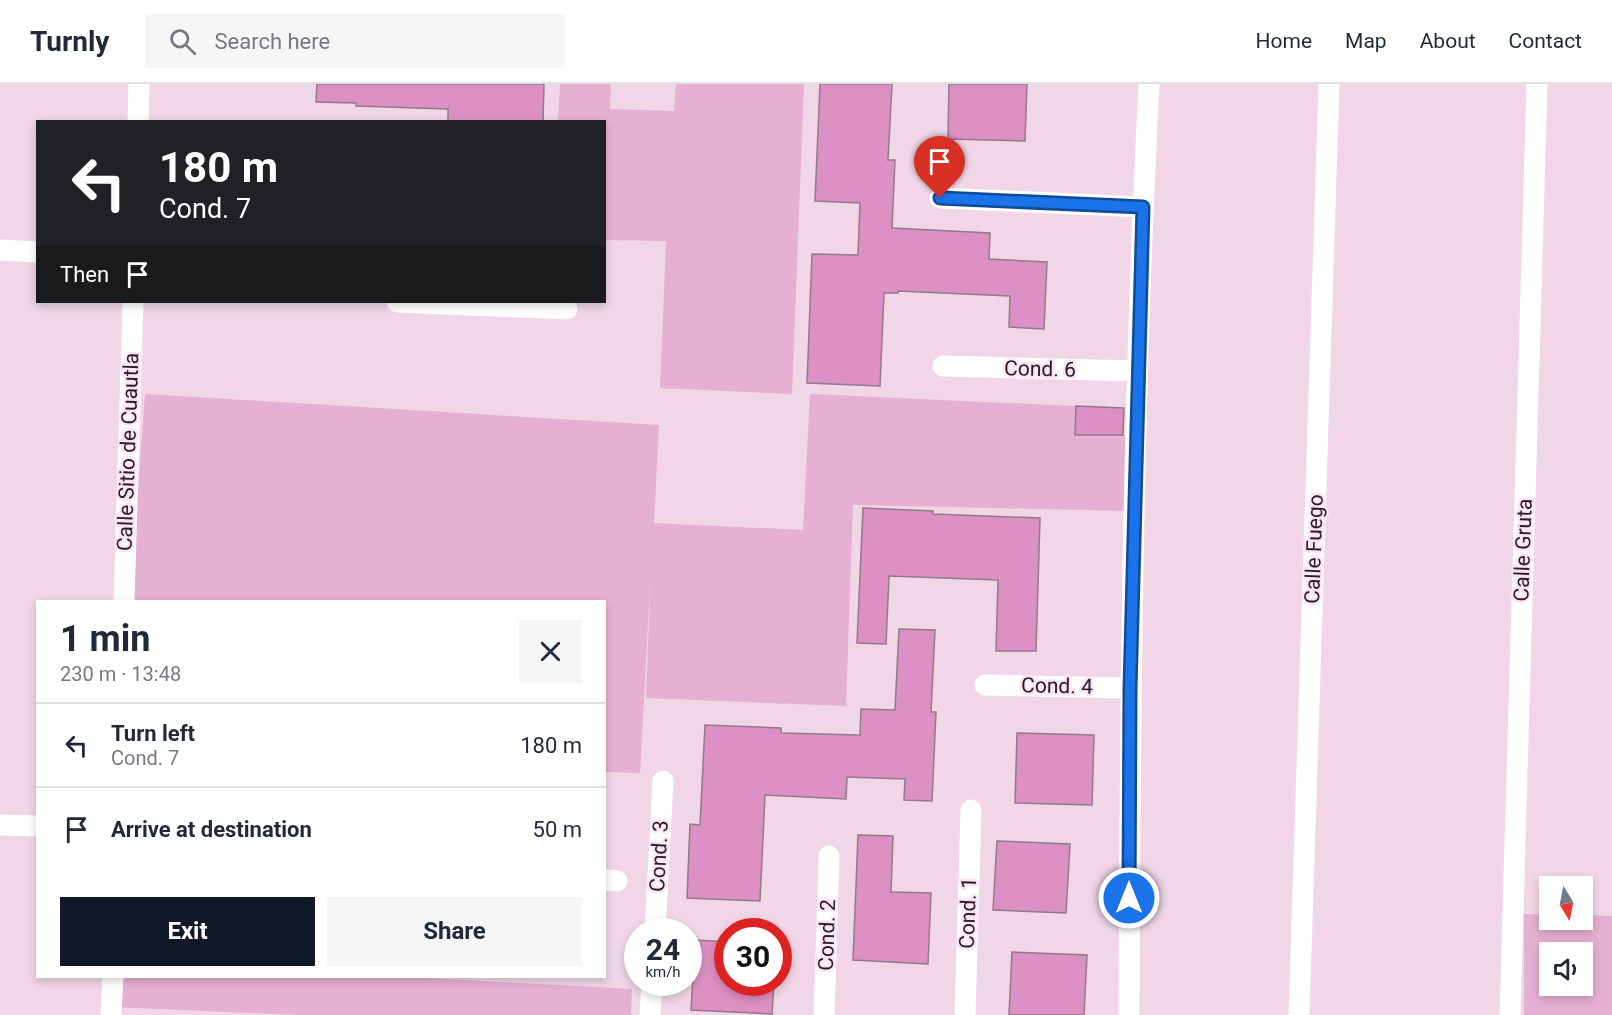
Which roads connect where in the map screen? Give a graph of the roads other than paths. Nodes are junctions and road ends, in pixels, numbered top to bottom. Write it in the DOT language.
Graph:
graph roads {
  1 [pos="139,84"];
  2 [pos="1149,84"];
  3 [pos="1329,84"];
  4 [pos="1537,84"];
  5 [pos="138,120"];
  6 [pos="940,198"];
  7 [pos="1143,207"];
  8 [pos="0,250"];
  9 [pos="36,252"];
  10 [pos="133,303"];
  11 [pos="421,303"];
  12 [pos="567,309"];
  13 [pos="943,366"];
  14 [pos="1137,371"];
  15 [pos="124,600"];
  16 [pos="985,685"];
  17 [pos="1130,688"];
  18 [pos="663,781"];
  19 [pos="971,810"];
  20 [pos="0,825"];
  21 [pos="36,826"];
  22 [pos="829,856"];
  23 [pos="656,918"];
  24 [pos="113,978"];
  25 [pos="651,996"];
  26 [pos="111,1015"];
  27 [pos="650,1015"];
  28 [pos="824,1015"];
  29 [pos="965,1015"];
  30 [pos="1129,1015"];
  31 [pos="1299,1015"];
  32 [pos="1510,1015"];
  1 -- 5 [label="street"];
  2 -- 7 [label="street"];
  3 -- 31 [label="street, Calle Fuego"];
  4 -- 32 [label="street, Calle Gruta"];
  6 -- 7 [label="street"];
  7 -- 14 [label="street"];
  8 -- 9 [label="street"];
  10 -- 15 [label="street, Calle Sitio de Cuautla"];
  11 -- 12 [label="street"];
  13 -- 14 [label="street, Cond. 6"];
  14 -- 17 [label="street"];
  16 -- 17 [label="street, Cond. 4"];
  17 -- 30 [label="street"];
  18 -- 23 [label="street, Cond. 3"];
  19 -- 29 [label="street, Cond. 1"];
  20 -- 21 [label="street"];
  22 -- 28 [label="street, Cond. 2"];
  24 -- 26 [label="street"];
  25 -- 27 [label="street"];
}
